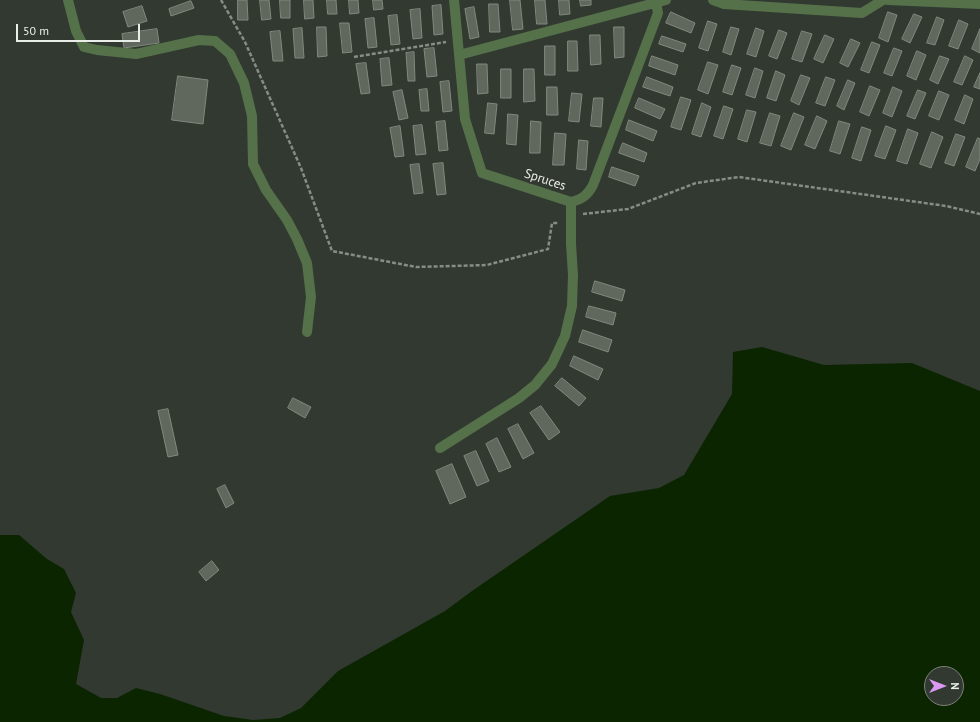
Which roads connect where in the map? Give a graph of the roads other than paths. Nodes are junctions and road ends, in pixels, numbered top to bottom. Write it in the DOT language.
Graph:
graph roads {
  1 [pos="68,0"];
  2 [pos="454,0"];
  3 [pos="713,0"];
  4 [pos="884,0"];
  5 [pos="888,0"];
  6 [pos="661,1"];
  7 [pos="980,4"];
  8 [pos="459,55"];
  9 [pos="571,202"];
  10 [pos="307,332"];
  11 [pos="440,448"];
  1 -- 10 [label="lane"];
  2 -- 8 [label="lane, Spruces"];
  3 -- 4 [label="lane"];
  5 -- 7 [label="lane"];
  6 -- 8 [label="lane, Spruces"];
  6 -- 9 [label="lane, Spruces"];
  8 -- 9 [label="lane, Spruces"];
  9 -- 11 [label="lane"];
}
